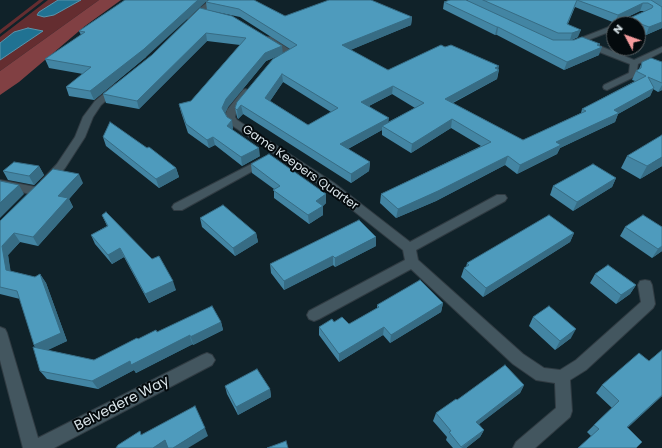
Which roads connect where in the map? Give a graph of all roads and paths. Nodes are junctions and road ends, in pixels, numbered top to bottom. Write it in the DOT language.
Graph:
graph roads {
  1 [pos="214,0"];
  2 [pos="199,12"];
  3 [pos="212,14"];
  4 [pos="185,26"];
  5 [pos="606,30"];
  6 [pos="262,35"];
  7 [pos="580,41"];
  8 [pos="562,45"];
  9 [pos="662,50"];
  10 [pos="281,59"];
  11 [pos="634,63"];
  12 [pos="256,82"];
  13 [pos="121,84"];
  14 [pos="607,87"];
  15 [pos="278,153"];
  16 [pos="0,184"];
  17 [pos="36,191"];
  18 [pos="501,198"];
  19 [pos="26,201"];
  20 [pos="178,207"];
  21 [pos="409,248"];
  22 [pos="412,262"];
  23 [pos="645,286"];
  24 [pos="314,315"];
  25 [pos="0,333"];
  26 [pos="207,360"];
  27 [pos="562,377"];
  28 [pos="32,448"];
  29 [pos="36,448"];
  30 [pos="522,448"];
  1 -- 2 [label="street"];
  2 -- 3 [label="street"];
  2 -- 4 [label="street"];
  5 -- 7 [label="street"];
  6 -- 10 [label="street"];
  7 -- 8 [label="street"];
  7 -- 11 [label="street"];
  9 -- 11 [label="street"];
  11 -- 14 [label="street"];
  12 -- 15 [label="street, Game Keepers Quarter"];
  13 -- 17 [label="street"];
  15 -- 20 [label="street"];
  15 -- 21 [label="street, Game Keepers Quarter"];
  16 -- 17 [label="street"];
  17 -- 19 [label="street"];
  18 -- 21 [label="street"];
  21 -- 22 [label="street"];
  22 -- 24 [label="street"];
  22 -- 27 [label="street"];
  23 -- 27 [label="street"];
  25 -- 28 [label="street"];
  26 -- 29 [label="street, Belvedere Way"];
  27 -- 30 [label="street"];
}
